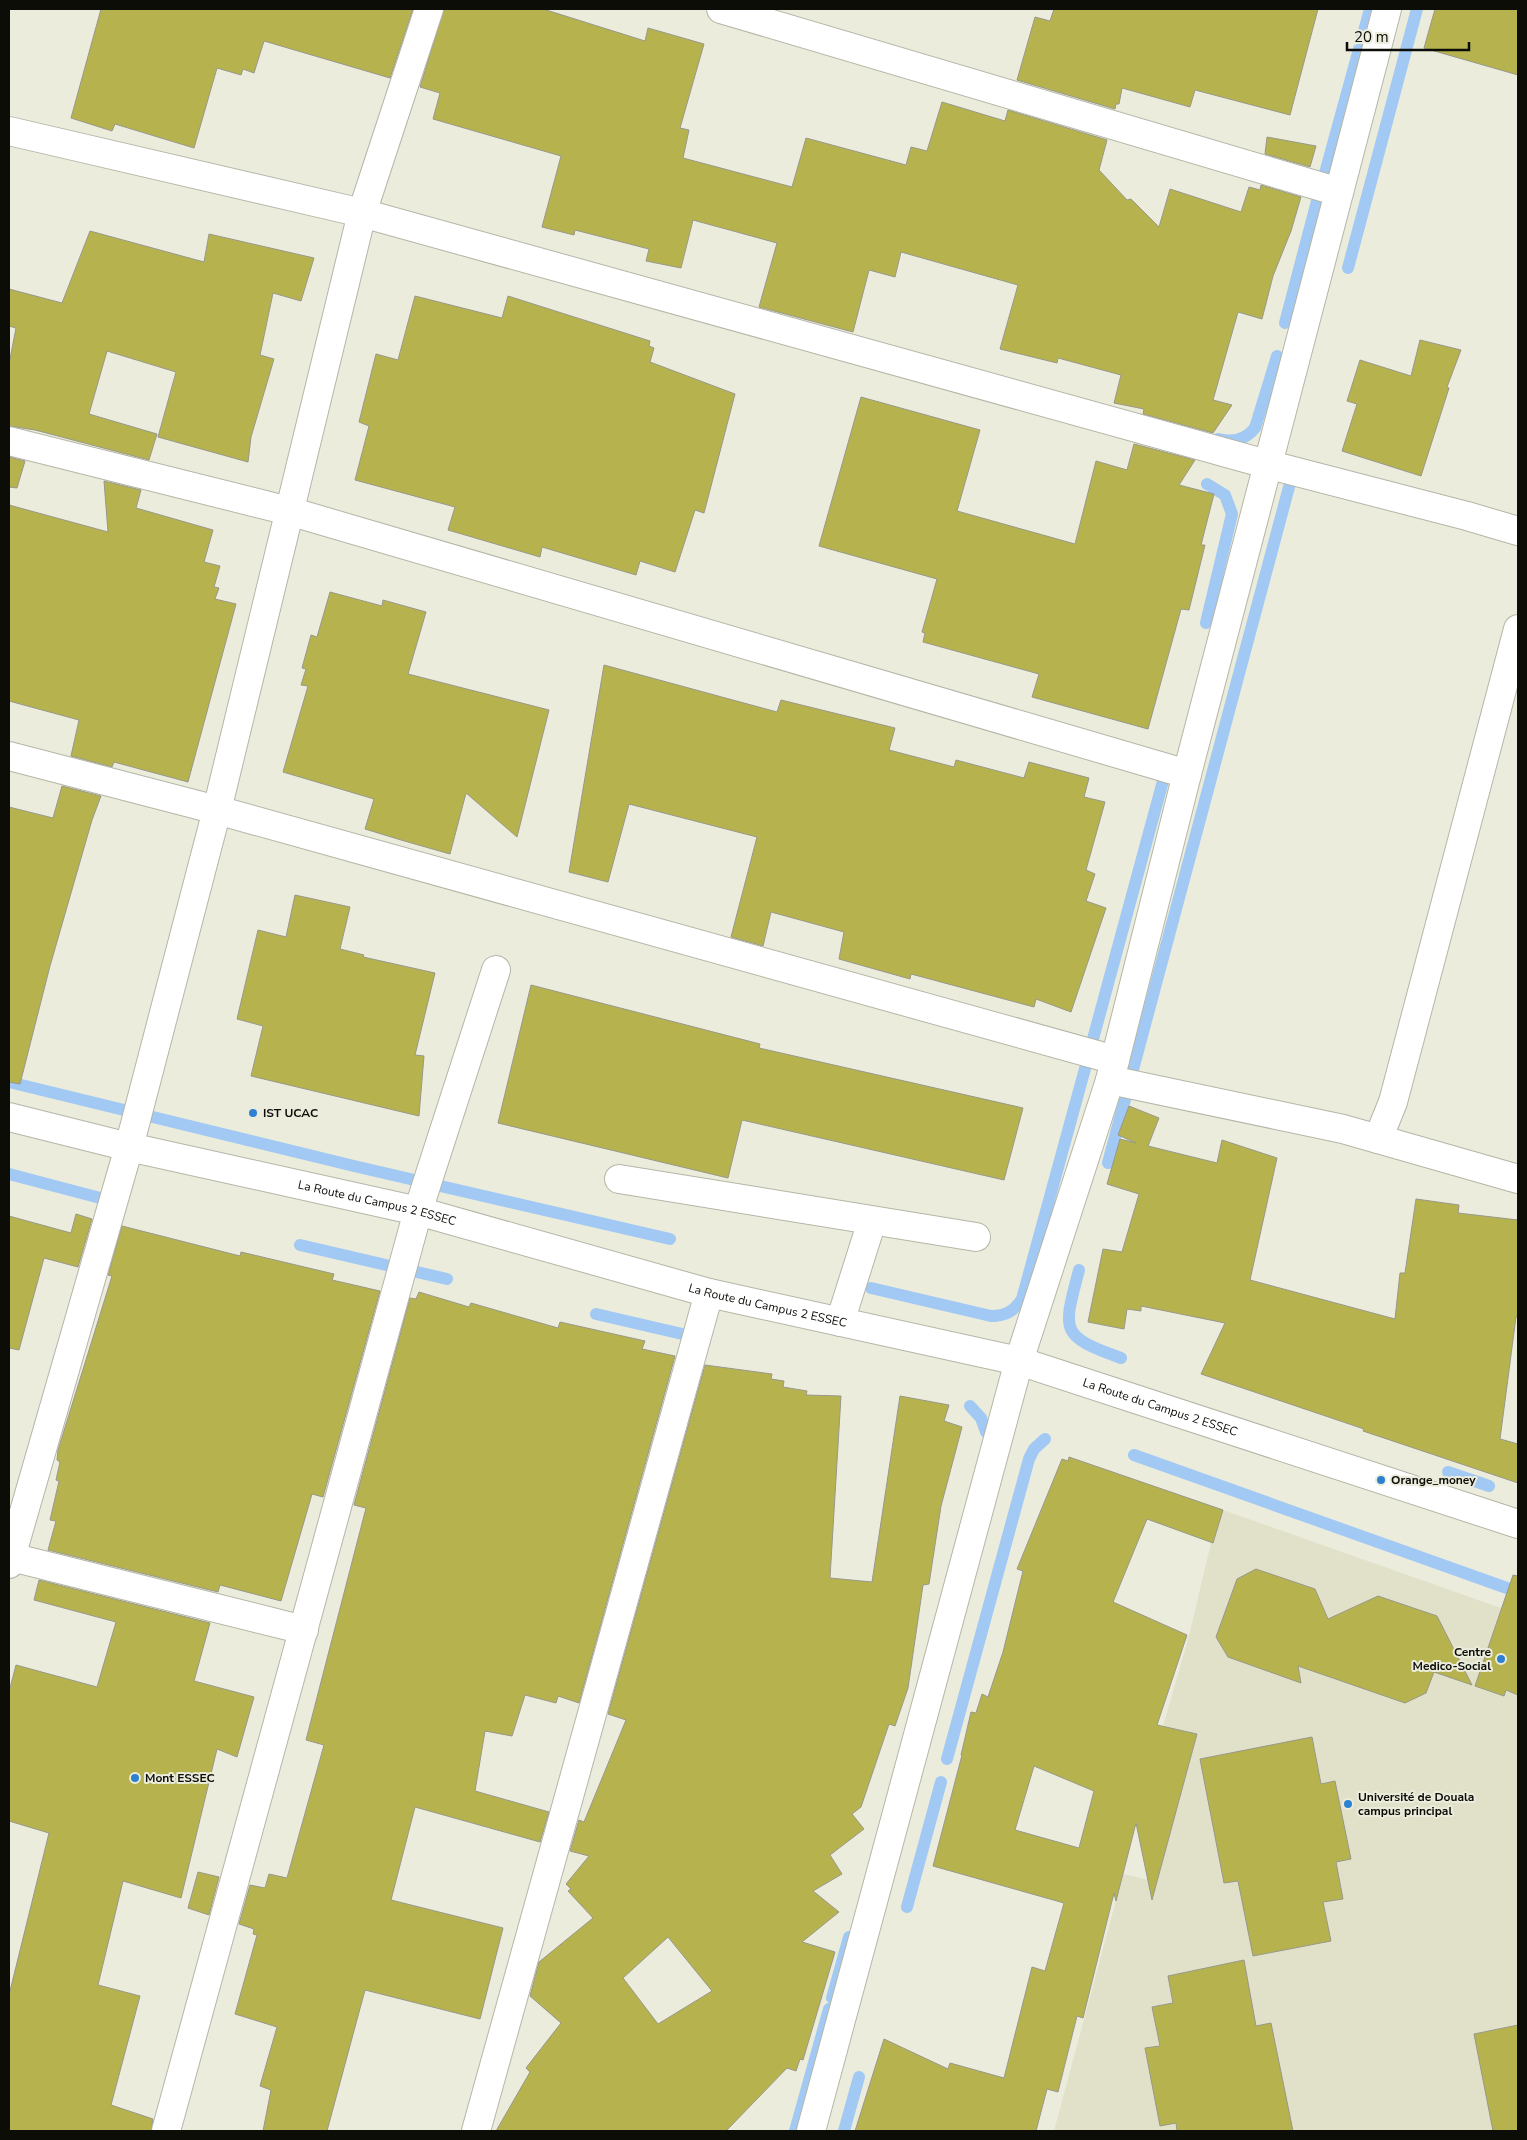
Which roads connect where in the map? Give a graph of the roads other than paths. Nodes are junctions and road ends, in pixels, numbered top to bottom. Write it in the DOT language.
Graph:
graph roads {
  1 [pos="429,9"];
  2 [pos="721,9"];
  3 [pos="1387,9"];
  4 [pos="9,131"];
  5 [pos="1339,192"];
  6 [pos="362,213"];
  7 [pos="9,441"];
  8 [pos="1270,465"];
  9 [pos="289,511"];
  10 [pos="1518,531"];
  11 [pos="1518,629"];
  12 [pos="9,756"];
  13 [pos="1187,774"];
  14 [pos="217,810"];
  15 [pos="496,970"];
  16 [pos="1112,1070"];
  17 [pos="9,1118"];
  18 [pos="1378,1140"];
  19 [pos="128,1147"];
  20 [pos="619,1179"];
  21 [pos="1518,1179"];
  22 [pos="418,1211"];
  23 [pos="872,1221"];
  24 [pos="976,1237"];
  25 [pos="709,1293"];
  26 [pos="840,1322"];
  27 [pos="1019,1361"];
  28 [pos="1518,1524"];
  29 [pos="10,1561"];
  30 [pos="304,1630"];
  31 [pos="166,2131"];
  32 [pos="476,2131"];
  33 [pos="811,2131"];
  1 -- 6 [label="street"];
  2 -- 5 [label="street"];
  3 -- 5 [label="street"];
  4 -- 6 [label="street"];
  5 -- 8 [label="street"];
  6 -- 8 [label="street"];
  6 -- 9 [label="street"];
  7 -- 9 [label="street"];
  8 -- 10 [label="street"];
  8 -- 13 [label="street"];
  9 -- 13 [label="street"];
  9 -- 14 [label="street"];
  11 -- 18 [label="street"];
  12 -- 14 [label="street"];
  13 -- 16 [label="street"];
  14 -- 16 [label="street"];
  14 -- 19 [label="street"];
  15 -- 22 [label="street"];
  16 -- 18 [label="street"];
  16 -- 27 [label="street"];
  17 -- 19 [label="street, La Route du Campus 2 ESSEC"];
  18 -- 21 [label="street"];
  19 -- 22 [label="street, La Route du Campus 2 ESSEC"];
  19 -- 29 [label="street"];
  20 -- 23 [label="street"];
  22 -- 25 [label="street, La Route du Campus 2 ESSEC"];
  22 -- 30 [label="street"];
  23 -- 24 [label="street"];
  23 -- 26 [label="street"];
  25 -- 26 [label="street, La Route du Campus 2 ESSEC"];
  25 -- 32 [label="street"];
  26 -- 27 [label="street, La Route du Campus 2 ESSEC"];
  27 -- 28 [label="street, La Route du Campus 2 ESSEC"];
  27 -- 33 [label="street"];
  29 -- 30 [label="street"];
  30 -- 31 [label="street"];
}
